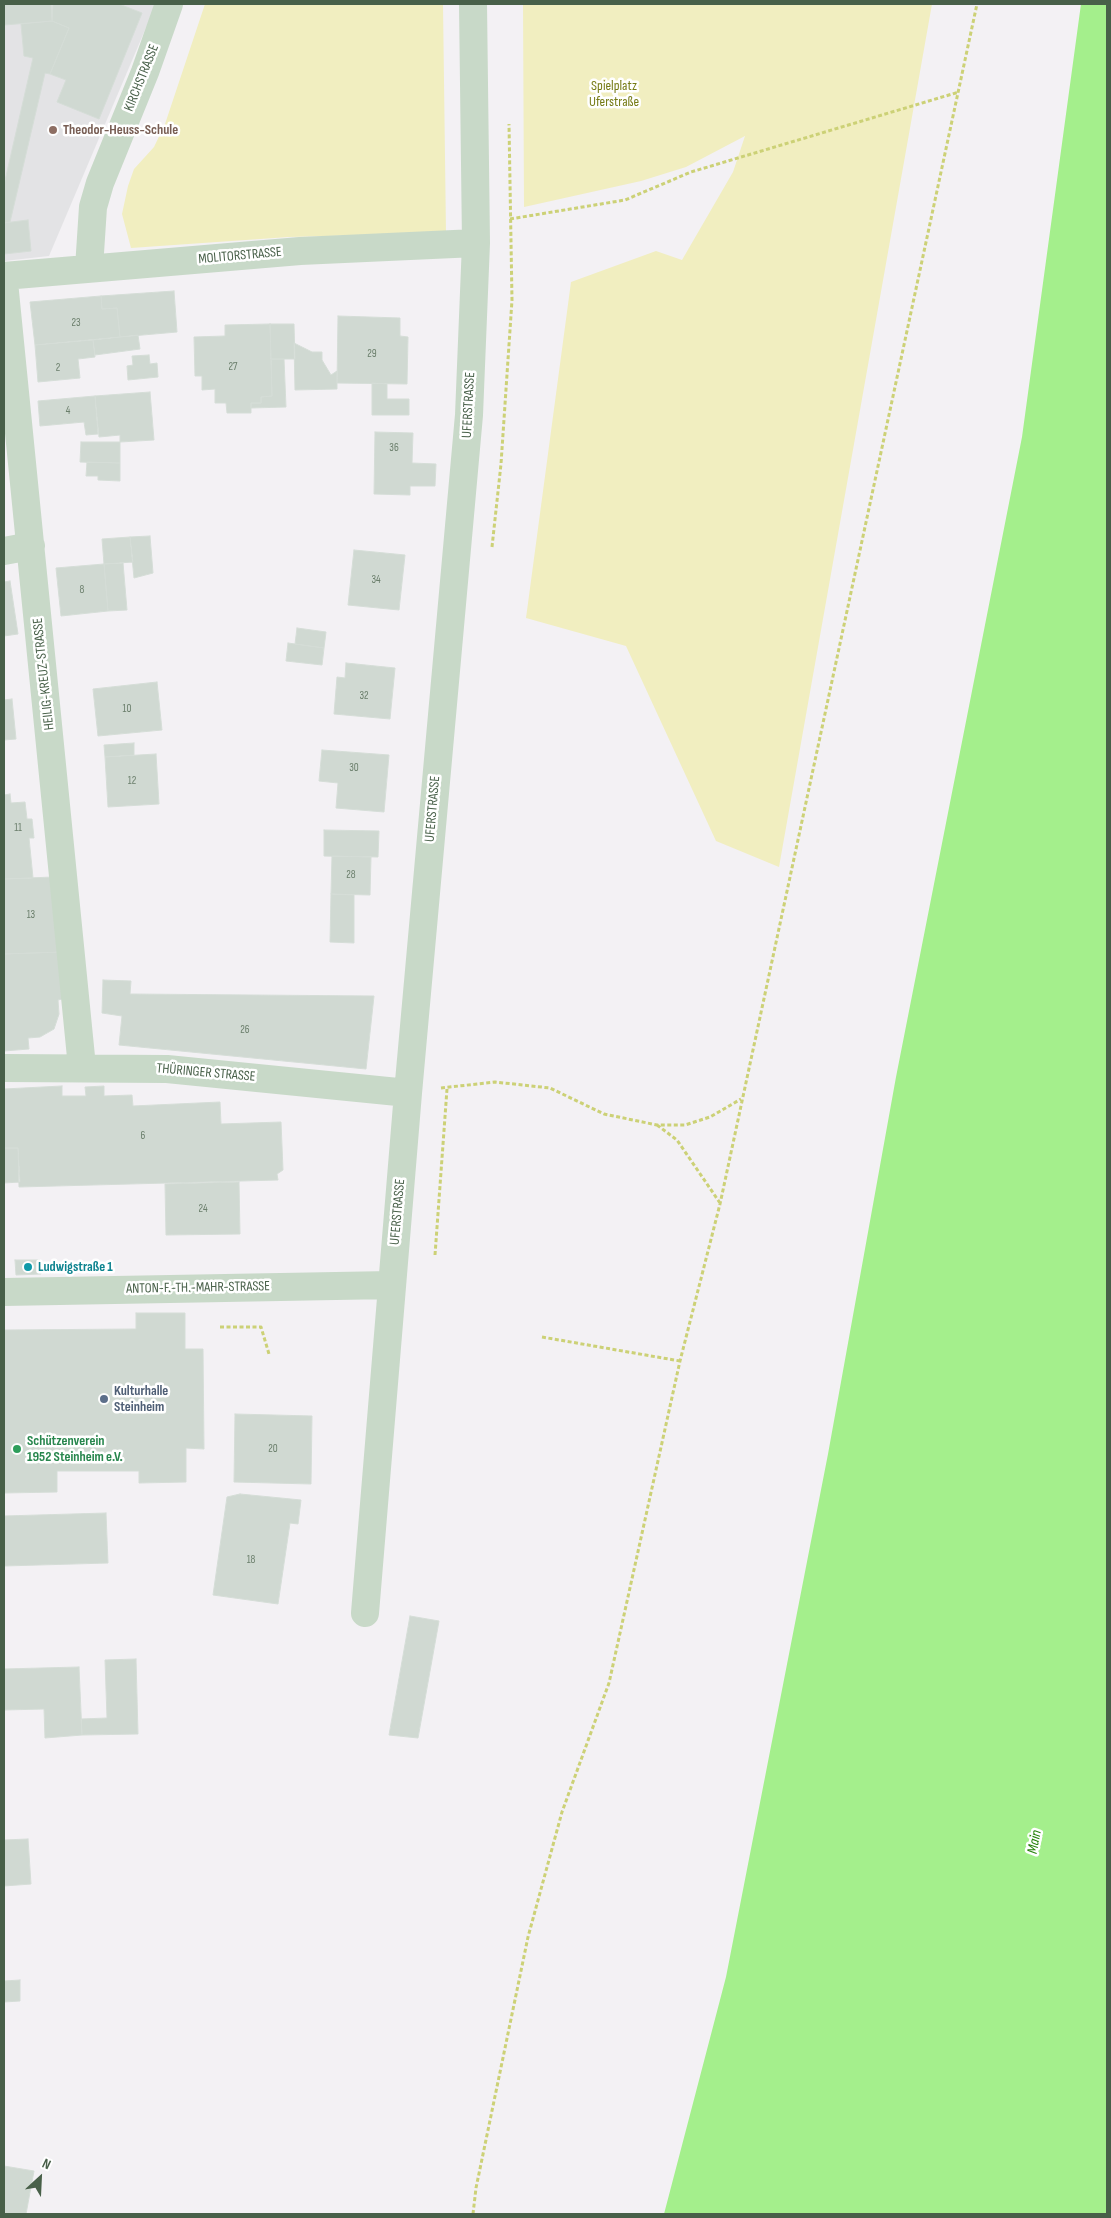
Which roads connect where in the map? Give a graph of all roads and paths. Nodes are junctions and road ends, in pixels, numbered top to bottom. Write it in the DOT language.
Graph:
graph roads {
  1 [pos="169,4"];
  2 [pos="473,4"];
  3 [pos="977,4"];
  4 [pos="960,92"];
  5 [pos="512,220"];
  6 [pos="476,243"];
  7 [pos="89,268"];
  8 [pos="4,276"];
  9 [pos="4,282"];
  10 [pos="31,546"];
  11 [pos="4,551"];
  12 [pos="82,1067"];
  13 [pos="4,1068"];
  14 [pos="438,1088"];
  15 [pos="447,1089"];
  16 [pos="408,1093"];
  17 [pos="742,1099"];
  18 [pos="657,1125"];
  19 [pos="720,1204"];
  20 [pos="435,1255"];
  21 [pos="392,1285"];
  22 [pos="4,1292"];
  23 [pos="220,1327"];
  24 [pos="542,1337"];
  25 [pos="269,1354"];
  26 [pos="680,1361"];
  27 [pos="365,1613"];
  28 [pos="473,2214"];
  1 -- 7 [label="street, KIRCHSTRASSE"];
  2 -- 6 [label="street, UFERSTRASSE"];
  3 -- 4 [label="path"];
  4 -- 5 [label="path"];
  4 -- 17 [label="path"];
  6 -- 7 [label="street, MOLITORSTRASSE"];
  6 -- 16 [label="street, UFERSTRASSE"];
  7 -- 8 [label="street, MOLITORSTRASSE"];
  9 -- 10 [label="street, HEILIG-KREUZ-STRASSE"];
  10 -- 11 [label="street"];
  10 -- 12 [label="street, HEILIG-KREUZ-STRASSE"];
  12 -- 13 [label="street, THÜRINGER STRASSE"];
  12 -- 16 [label="street, THÜRINGER STRASSE"];
  14 -- 15 [label="path"];
  15 -- 18 [label="path"];
  15 -- 20 [label="path"];
  16 -- 21 [label="street, UFERSTRASSE"];
  17 -- 18 [label="path"];
  17 -- 19 [label="path"];
  18 -- 19 [label="path"];
  19 -- 26 [label="path"];
  21 -- 22 [label="street, ANTON-F.-TH.-MAHR-STRASSE"];
  21 -- 27 [label="street, UFERSTRASSE"];
  23 -- 25 [label="path"];
  24 -- 26 [label="path"];
  26 -- 28 [label="path"];
}
